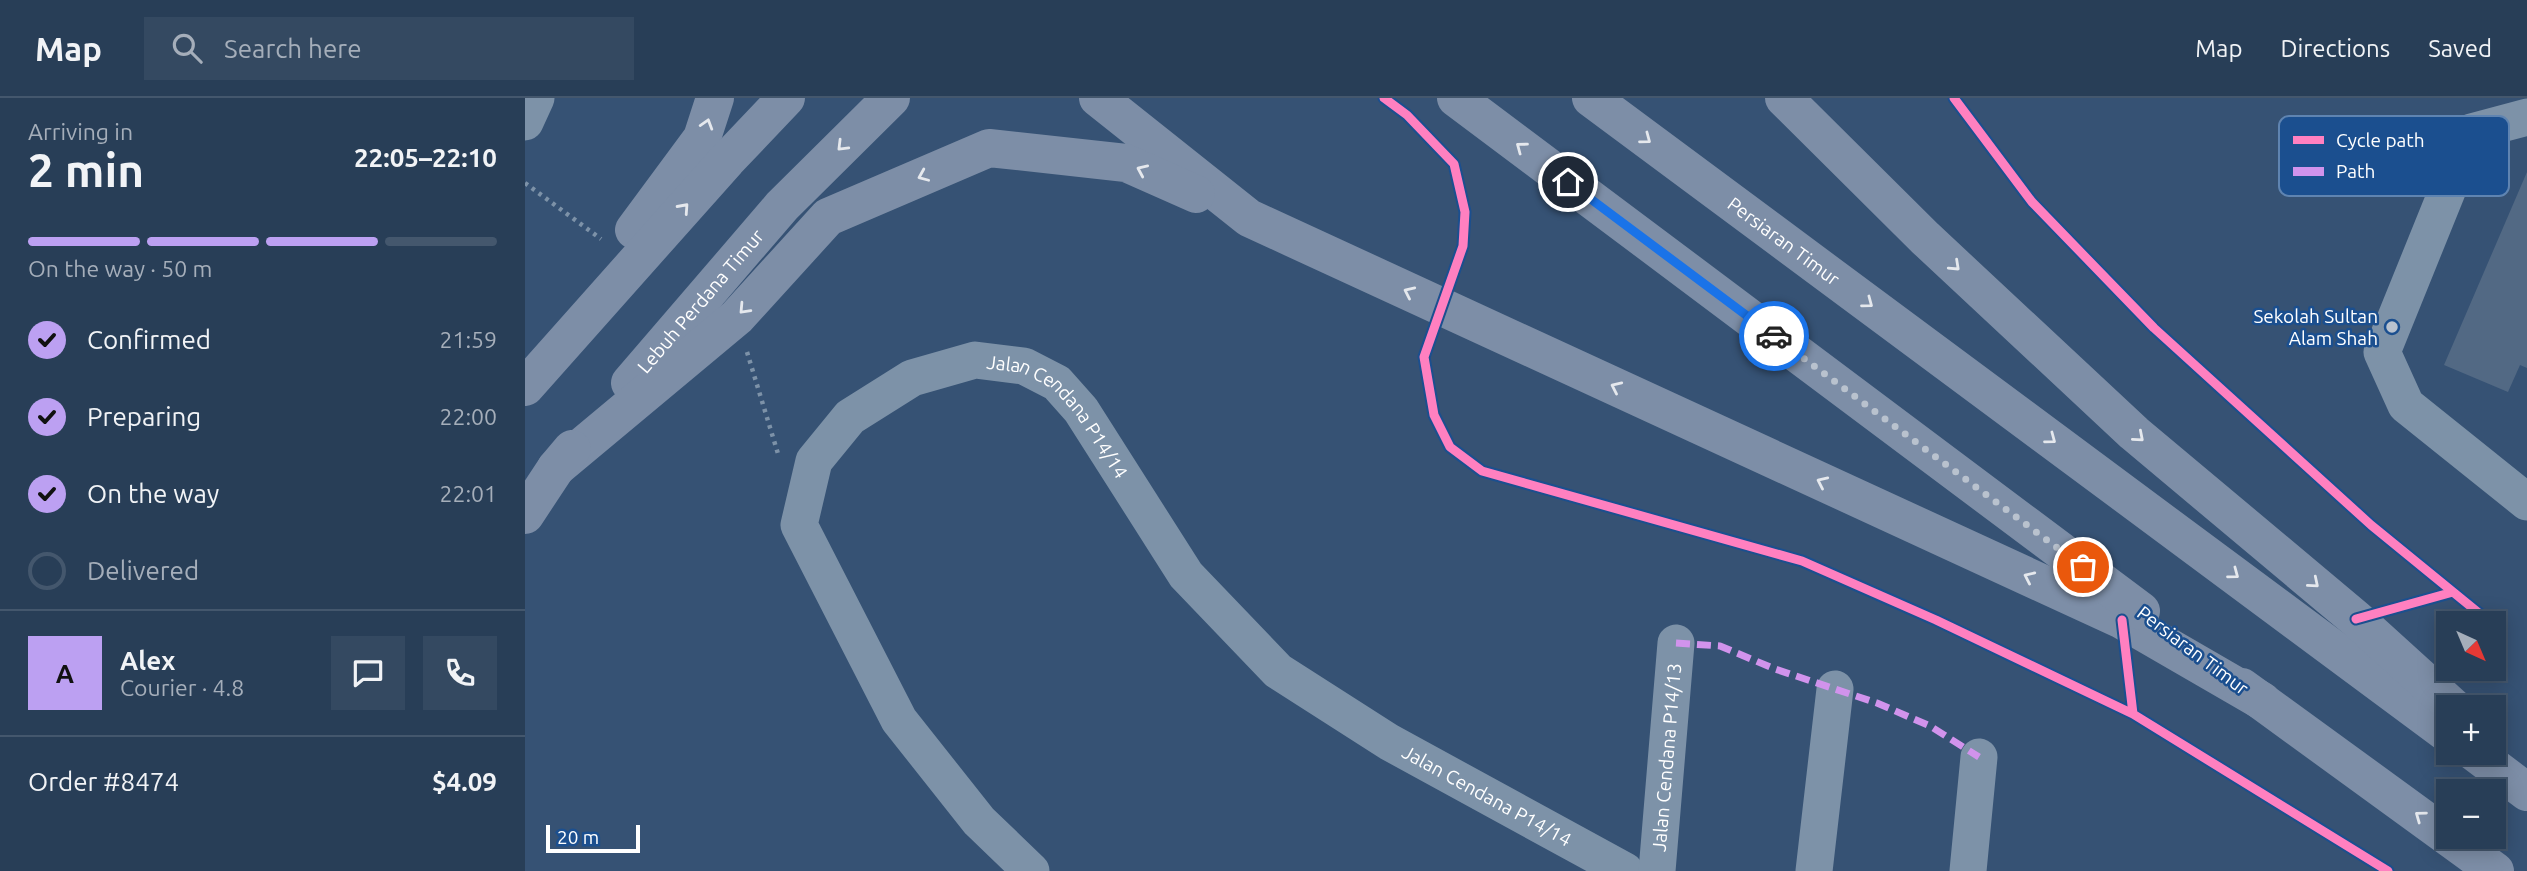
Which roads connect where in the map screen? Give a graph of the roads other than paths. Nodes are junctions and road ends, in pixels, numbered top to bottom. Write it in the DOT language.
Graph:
graph roads {
  1 [pos="536,98"];
  2 [pos="715,98"];
  3 [pos="786,98"];
  4 [pos="891,98"];
  5 [pos="1098,98"];
  6 [pos="1456,98"];
  7 [pos="1591,98"];
  8 [pos="1783,98"];
  9 [pos="1808,98"];
  10 [pos="2527,117"];
  11 [pos="525,122"];
  12 [pos="2509,122"];
  13 [pos="2445,196"];
  14 [pos="1249,218"];
  15 [pos="1925,238"];
  16 [pos="525,378"];
  17 [pos="525,387"];
  18 [pos="556,468"];
  19 [pos="2527,502"];
  20 [pos="525,515"];
  21 [pos="1676,643"];
  22 [pos="1835,689"];
  23 [pos="2440,695"];
  24 [pos="2262,701"];
  25 [pos="2436,725"];
  26 [pos="2506,754"];
  27 [pos="1979,757"];
  28 [pos="2491,765"];
  29 [pos="2527,774"];
  30 [pos="2527,792"];
  31 [pos="1031,871"];
  32 [pos="1625,871"];
  33 [pos="1657,871"];
  34 [pos="1814,871"];
  35 [pos="1968,871"];
  36 [pos="2495,871"];
  1 -- 11 [label="street"];
  16 -- 2 [label="main road, one-way"];
  17 -- 3 [label="main road, one-way"];
  4 -- 18 [label="main road, Lebuh Perdana Timur, one-way"];
  5 -- 14 [label="main road"];
  24 -- 6 [label="main road, Persiaran Timur, one-way"];
  7 -- 25 [label="main road, Persiaran Timur, one-way"];
  8 -- 15 [label="main road"];
  9 -- 15 [label="main road"];
  10 -- 12 [label="street"];
  13 -- 19 [label="street"];
  14 -- 18 [label="main road, one-way"];
  24 -- 14 [label="main road, one-way"];
  15 -- 23 [label="main road, one-way"];
  18 -- 20 [label="main road, Lebuh Perdana Timur"];
  21 -- 33 [label="street, Jalan Cendana P14/13"];
  22 -- 34 [label="street"];
  36 -- 24 [label="main road, Persiaran Timur, one-way"];
  26 -- 29 [label="main road"];
  27 -- 35 [label="street"];
  28 -- 30 [label="main road"];
  31 -- 32 [label="street, Jalan Cendana P14/14"];
}
